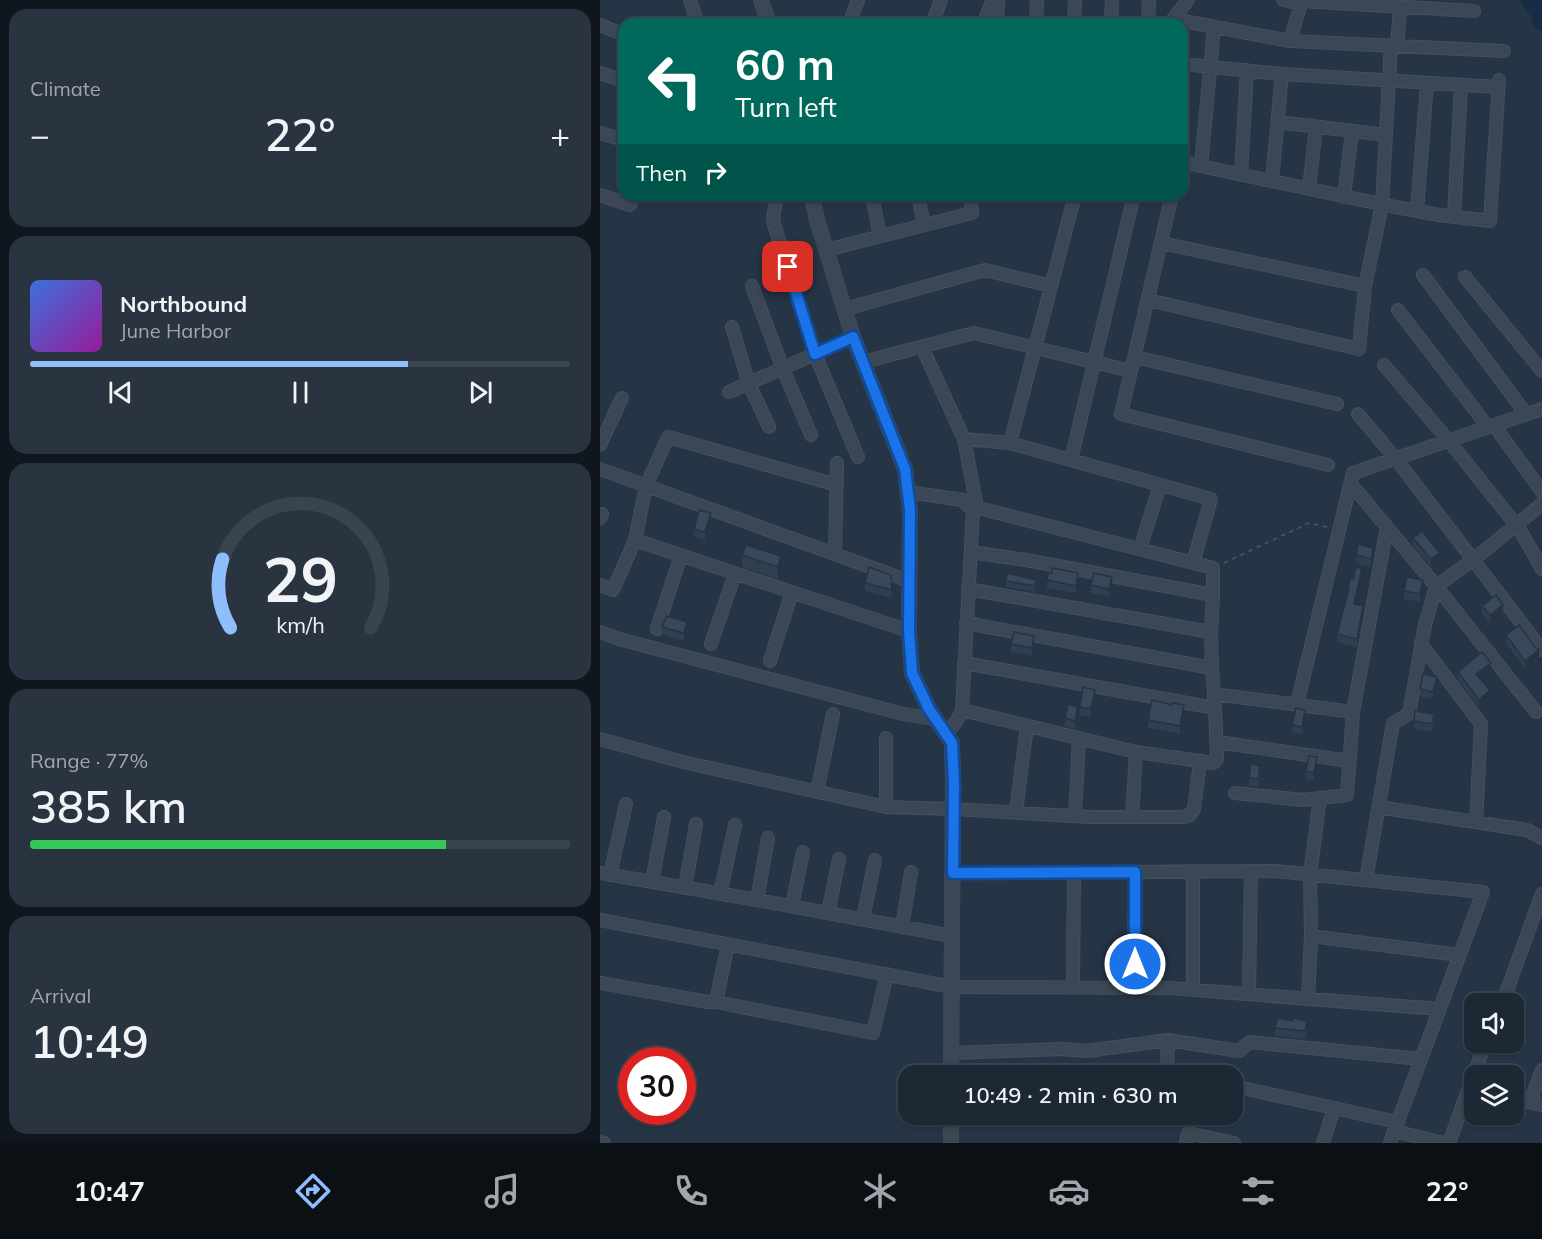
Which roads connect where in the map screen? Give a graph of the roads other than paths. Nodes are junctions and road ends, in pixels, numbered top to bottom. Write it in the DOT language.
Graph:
graph roads {
  1 [pos="690,0"];
  2 [pos="761,0"];
  3 [pos="858,0"];
  4 [pos="941,0"];
  5 [pos="993,0"];
  6 [pos="998,0"];
  7 [pos="1036,0"];
  8 [pos="1075,0"];
  9 [pos="1112,0"];
  10 [pos="1149,0"];
  11 [pos="1188,0"];
  12 [pos="1283,0"];
  13 [pos="1301,2"];
  14 [pos="1387,3"];
  15 [pos="1400,7"];
  16 [pos="1474,11"];
  17 [pos="696,18"];
  18 [pos="767,18"];
  19 [pos="851,18"];
  20 [pos="934,18"];
  21 [pos="986,18"];
  22 [pos="998,18"];
  23 [pos="1036,18"];
  24 [pos="1074,18"];
  25 [pos="1112,18"];
  26 [pos="1148,18"];
  27 [pos="1175,18"];
  28 [pos="1188,23"];
  29 [pos="600,25"];
  30 [pos="1214,27"];
  31 [pos="618,32"];
  32 [pos="1290,40"];
  33 [pos="1394,46"];
  34 [pos="1504,51"];
  35 [pos="1188,64"];
  36 [pos="1210,66"];
  37 [pos="1247,70"];
  38 [pos="600,73"];
  39 [pos="1282,74"];
  40 [pos="618,79"];
  41 [pos="1389,81"];
  42 [pos="1427,83"];
  43 [pos="1461,85"];
  44 [pos="1278,122"];
  45 [pos="1316,128"];
  46 [pos="1352,131"];
  47 [pos="600,133"];
  48 [pos="1386,135"];
  49 [pos="618,138"];
  50 [pos="1188,163"];
  51 [pos="1201,166"];
  52 [pos="1241,175"];
  53 [pos="1272,181"];
  54 [pos="1309,189"];
  55 [pos="600,195"];
  56 [pos="1344,197"];
  57 [pos="618,201"];
  58 [pos="618,201"];
  59 [pos="631,201"];
  60 [pos="776,201"];
  61 [pos="813,201"];
  62 [pos="873,201"];
  63 [pos="919,201"];
  64 [pos="971,201"];
  65 [pos="1073,201"];
  66 [pos="1133,201"];
  67 [pos="1171,201"];
  68 [pos="1382,205"];
  69 [pos="1418,211"];
  70 [pos="1454,217"];
  71 [pos="924,225"];
  72 [pos="880,236"];
  73 [pos="1161,243"];
  74 [pos="826,250"];
  75 [pos="1423,275"];
  76 [pos="1465,277"];
  77 [pos="752,286"];
  78 [pos="1051,286"];
  79 [pos="1365,286"];
  80 [pos="1148,300"];
  81 [pos="845,309"];
  82 [pos="1398,310"];
  83 [pos="732,327"];
  84 [pos="853,337"];
  85 [pos="922,347"];
  86 [pos="1035,348"];
  87 [pos="815,354"];
  88 [pos="1135,357"];
  89 [pos="863,362"];
  90 [pos="1093,363"];
  91 [pos="1384,365"];
  92 [pos="783,369"];
  93 [pos="1131,371"];
  94 [pos="1542,371"];
  95 [pos="749,384"];
  96 [pos="729,392"];
  97 [pos="622,398"];
  98 [pos="1337,404"];
  99 [pos="1542,409"];
  100 [pos="1358,414"];
  101 [pos="1526,414"];
  102 [pos="1491,426"];
  103 [pos="769,427"];
  104 [pos="811,435"];
  105 [pos="964,439"];
  106 [pos="1449,441"];
  107 [pos="1010,443"];
  108 [pos="600,445"];
  109 [pos="858,457"];
  110 [pos="1396,459"];
  111 [pos="1071,460"];
  112 [pos="837,463"];
  113 [pos="1328,465"];
  114 [pos="600,469"];
  115 [pos="1351,484"];
  116 [pos="1160,485"];
  117 [pos="646,486"];
  118 [pos="837,486"];
  119 [pos="908,492"];
  120 [pos="1542,492"];
  121 [pos="1542,504"];
  122 [pos="972,506"];
  123 [pos="1516,525"];
  124 [pos="1387,527"];
  125 [pos="635,540"];
  126 [pos="1140,549"];
  127 [pos="970,552"];
  128 [pos="835,554"];
  129 [pos="681,555"];
  130 [pos="1473,560"];
  131 [pos="1193,563"];
  132 [pos="1542,569"];
  133 [pos="735,574"];
  134 [pos="909,581"];
  135 [pos="600,585"];
  136 [pos="1436,586"];
  137 [pos="968,589"];
  138 [pos="792,592"];
  139 [pos="1213,595"];
  140 [pos="966,624"];
  141 [pos="657,629"];
  142 [pos="909,631"];
  143 [pos="600,632"];
  144 [pos="1211,632"];
  145 [pos="711,644"];
  146 [pos="1421,644"];
  147 [pos="1542,650"];
  148 [pos="770,661"];
  149 [pos="964,663"];
  150 [pos="1212,668"];
  151 [pos="1214,694"];
  152 [pos="1297,705"];
  153 [pos="1215,708"];
  154 [pos="962,710"];
  155 [pos="1353,712"];
  156 [pos="1536,712"];
  157 [pos="833,714"];
  158 [pos="936,719"];
  159 [pos="1027,726"];
  160 [pos="946,734"];
  161 [pos="886,738"];
  162 [pos="1080,738"];
  163 [pos="600,739"];
  164 [pos="1217,742"];
  165 [pos="1136,752"];
  166 [pos="1200,761"];
  167 [pos="1349,761"];
  168 [pos="816,792"];
  169 [pos="1235,793"];
  170 [pos="1320,798"];
  171 [pos="626,804"];
  172 [pos="886,807"];
  173 [pos="1378,807"];
  174 [pos="953,809"];
  175 [pos="1016,813"];
  176 [pos="1075,816"];
  177 [pos="664,817"];
  178 [pos="1132,817"];
  179 [pos="1476,822"];
  180 [pos="696,824"];
  181 [pos="735,825"];
  182 [pos="768,838"];
  183 [pos="1542,838"];
  184 [pos="803,852"];
  185 [pos="839,859"];
  186 [pos="875,860"];
  187 [pos="1251,871"];
  188 [pos="910,872"];
  189 [pos="1074,872"];
  190 [pos="1135,872"];
  191 [pos="1193,872"];
  192 [pos="953,873"];
  193 [pos="605,874"];
  194 [pos="1310,875"];
  195 [pos="1366,880"];
  196 [pos="652,882"];
  197 [pos="686,888"];
  198 [pos="720,894"];
  199 [pos="1542,894"];
  200 [pos="756,900"];
  201 [pos="792,906"];
  202 [pos="828,913"];
  203 [pos="600,920"];
  204 [pos="863,920"];
  205 [pos="902,927"];
  206 [pos="952,936"];
  207 [pos="1311,936"];
  208 [pos="728,944"];
  209 [pos="1459,955"];
  210 [pos="887,974"];
  211 [pos="600,983"];
  212 [pos="952,987"];
  213 [pos="1073,987"];
  214 [pos="1134,988"];
  215 [pos="1193,990"];
  216 [pos="1506,993"];
  217 [pos="1249,994"];
  218 [pos="1308,999"];
  219 [pos="716,1002"];
  220 [pos="1439,1009"];
  221 [pos="1168,1040"];
  222 [pos="951,1053"];
  223 [pos="1420,1059"];
  224 [pos="951,1065"];
  225 [pos="1167,1065"];
  226 [pos="1542,1070"];
  227 [pos="1243,1088"];
  228 [pos="1536,1104"];
  229 [pos="1464,1106"];
  230 [pos="1335,1108"];
  231 [pos="951,1125"];
  232 [pos="1394,1132"];
  233 [pos="951,1143"];
  234 [pos="1186,1143"];
  235 [pos="1234,1143"];
  236 [pos="1323,1143"];
  237 [pos="1444,1143"];
  238 [pos="1449,1143"];
  1 -- 17 [label="street"];
  2 -- 18 [label="street"];
  3 -- 19 [label="street"];
  4 -- 20 [label="street"];
  5 -- 21 [label="street"];
  6 -- 22 [label="street"];
  7 -- 23 [label="street"];
  8 -- 24 [label="street"];
  9 -- 25 [label="street"];
  10 -- 26 [label="street"];
  11 -- 27 [label="street"];
  12 -- 13 [label="street"];
  13 -- 14 [label="street"];
  13 -- 32 [label="street"];
  14 -- 15 [label="street"];
  15 -- 16 [label="street"];
  15 -- 33 [label="street"];
  28 -- 30 [label="street"];
  29 -- 31 [label="street"];
  30 -- 32 [label="street"];
  30 -- 36 [label="street"];
  32 -- 33 [label="street"];
  33 -- 34 [label="street"];
  33 -- 41 [label="street"];
  35 -- 36 [label="street"];
  36 -- 37 [label="street"];
  36 -- 51 [label="street"];
  37 -- 39 [label="street"];
  37 -- 52 [label="street"];
  38 -- 40 [label="street"];
  39 -- 41 [label="street"];
  39 -- 44 [label="street"];
  41 -- 42 [label="street"];
  41 -- 48 [label="street"];
  42 -- 43 [label="street"];
  42 -- 69 [label="street"];
  43 -- 70 [label="street"];
  43 -- 70 [label="street"];
  44 -- 45 [label="street"];
  44 -- 53 [label="street"];
  45 -- 46 [label="street"];
  45 -- 54 [label="street"];
  46 -- 48 [label="street"];
  46 -- 56 [label="street"];
  47 -- 49 [label="street"];
  48 -- 68 [label="street"];
  50 -- 51 [label="street"];
  51 -- 52 [label="street"];
  52 -- 53 [label="street"];
  53 -- 54 [label="street"];
  54 -- 56 [label="street"];
  55 -- 58 [label="street"];
  56 -- 68 [label="street"];
  57 -- 59 [label="street"];
  60 -- 87 [label="street"];
  61 -- 74 [label="street"];
  62 -- 72 [label="street"];
  63 -- 71 [label="street"];
  64 -- 71 [label="street"];
  65 -- 78 [label="street"];
  66 -- 90 [label="street"];
  67 -- 73 [label="street"];
  68 -- 69 [label="street"];
  68 -- 79 [label="street"];
  69 -- 70 [label="street"];
  71 -- 72 [label="street"];
  72 -- 74 [label="street"];
  73 -- 79 [label="street"];
  73 -- 80 [label="street"];
  74 -- 81 [label="street"];
  75 -- 101 [label="street"];
  76 -- 94 [label="street"];
  77 -- 92 [label="street"];
  78 -- 81 [label="street"];
  78 -- 86 [label="street"];
  79 -- 80 [label="street"];
  80 -- 88 [label="street"];
  81 -- 84 [label="street"];
  82 -- 102 [label="street"];
  83 -- 95 [label="street"];
  84 -- 87 [label="street"];
  84 -- 89 [label="street"];
  85 -- 86 [label="street"];
  85 -- 89 [label="street"];
  85 -- 105 [label="street"];
  86 -- 90 [label="street"];
  86 -- 107 [label="street"];
  87 -- 92 [label="street"];
  87 -- 109 [label="street"];
  88 -- 93 [label="street"];
  88 -- 98 [label="street"];
  89 -- 119 [label="street"];
  90 -- 93 [label="street"];
  90 -- 111 [label="street"];
  91 -- 106 [label="street"];
  92 -- 95 [label="street"];
  92 -- 104 [label="street"];
  93 -- 113 [label="street"];
  95 -- 96 [label="street"];
  95 -- 103 [label="street"];
  97 -- 108 [label="street"];
  99 -- 101 [label="street"];
  100 -- 110 [label="street"];
  101 -- 102 [label="street"];
  102 -- 106 [label="street"];
  102 -- 120 [label="street"];
  105 -- 107 [label="street"];
  105 -- 122 [label="street"];
  106 -- 110 [label="street"];
  106 -- 123 [label="street"];
  107 -- 111 [label="street"];
  110 -- 115 [label="street"];
  110 -- 130 [label="street"];
  111 -- 116 [label="street"];
  112 -- 118 [label="street"];
  114 -- 117 [label="street"];
  115 -- 124 [label="street"];
  115 -- 152 [label="street"];
  116 -- 126 [label="street"];
  116 -- 131 [label="street"];
  117 -- 118 [label="street"];
  117 -- 125 [label="street"];
  117 -- 128 [label="street"];
  118 -- 128 [label="street"];
  119 -- 122 [label="street"];
  119 -- 134 [label="street"];
  121 -- 123 [label="street"];
  122 -- 126 [label="street"];
  122 -- 127 [label="street"];
  123 -- 130 [label="street"];
  123 -- 132 [label="street"];
  124 -- 136 [label="street"];
  124 -- 155 [label="street"];
  125 -- 129 [label="street"];
  125 -- 135 [label="street"];
  126 -- 131 [label="street"];
  127 -- 137 [label="street"];
  127 -- 139 [label="street"];
  128 -- 134 [label="street"];
  129 -- 133 [label="street"];
  129 -- 141 [label="street"];
  130 -- 136 [label="street"];
  130 -- 147 [label="street"];
  131 -- 139 [label="street"];
  133 -- 138 [label="street"];
  133 -- 145 [label="street"];
  134 -- 142 [label="street"];
  136 -- 146 [label="street"];
  136 -- 156 [label="street"];
  137 -- 140 [label="street"];
  137 -- 144 [label="street"];
  138 -- 142 [label="street"];
  138 -- 148 [label="street"];
  139 -- 144 [label="street"];
  140 -- 149 [label="street"];
  140 -- 150 [label="street"];
  142 -- 158 [label="street"];
  143 -- 158 [label="street"];
  144 -- 150 [label="street"];
  146 -- 173 [label="street"];
  146 -- 179 [label="street"];
  149 -- 153 [label="street"];
  149 -- 154 [label="street"];
  150 -- 151 [label="street"];
  151 -- 152 [label="street"];
  151 -- 153 [label="street"];
  152 -- 155 [label="street"];
  153 -- 164 [label="street"];
  154 -- 159 [label="street"];
  154 -- 160 [label="street"];
  155 -- 167 [label="street"];
  157 -- 168 [label="street"];
  158 -- 160 [label="street"];
  159 -- 162 [label="street"];
  159 -- 175 [label="street"];
  160 -- 174 [label="street"];
  161 -- 172 [label="street"];
  162 -- 165 [label="street"];
  162 -- 176 [label="street"];
  163 -- 168 [label="street"];
  164 -- 166 [label="street"];
  164 -- 167 [label="street"];
  165 -- 166 [label="street"];
  165 -- 178 [label="street"];
  166 -- 178 [label="street"];
  167 -- 170 [label="street"];
  168 -- 172 [label="street"];
  169 -- 170 [label="street"];
  170 -- 194 [label="street"];
  171 -- 193 [label="street"];
  172 -- 174 [label="street"];
  173 -- 179 [label="street"];
  173 -- 195 [label="street"];
  174 -- 175 [label="street"];
  174 -- 192 [label="street"];
  175 -- 176 [label="street"];
  176 -- 178 [label="street"];
  177 -- 196 [label="street"];
  179 -- 183 [label="street"];
  180 -- 197 [label="street"];
  181 -- 198 [label="street"];
  182 -- 200 [label="street"];
  184 -- 201 [label="street"];
  185 -- 202 [label="street"];
  186 -- 204 [label="street"];
  187 -- 191 [label="street"];
  187 -- 194 [label="street"];
  187 -- 217 [label="street"];
  188 -- 205 [label="street"];
  189 -- 190 [label="street"];
  189 -- 192 [label="street"];
  189 -- 213 [label="street"];
  190 -- 191 [label="street"];
  190 -- 214 [label="street"];
  191 -- 215 [label="street"];
  192 -- 206 [label="street"];
  193 -- 196 [label="street"];
  194 -- 195 [label="street"];
  194 -- 207 [label="street"];
  195 -- 209 [label="street"];
  196 -- 197 [label="street"];
  197 -- 198 [label="street"];
  198 -- 200 [label="street"];
  199 -- 216 [label="street"];
  200 -- 201 [label="street"];
  201 -- 202 [label="street"];
  202 -- 204 [label="street"];
  203 -- 208 [label="street"];
  204 -- 205 [label="street"];
  205 -- 206 [label="street"];
  206 -- 212 [label="street"];
  207 -- 209 [label="street"];
  207 -- 218 [label="street"];
  208 -- 210 [label="street"];
  208 -- 219 [label="street"];
  209 -- 220 [label="street"];
  210 -- 212 [label="street"];
  210 -- 219 [label="street"];
  211 -- 219 [label="street"];
  212 -- 213 [label="street"];
  212 -- 222 [label="street"];
  213 -- 214 [label="street"];
  214 -- 215 [label="street"];
  215 -- 217 [label="street"];
  217 -- 218 [label="street"];
  218 -- 220 [label="street"];
  220 -- 223 [label="street"];
  221 -- 222 [label="street"];
  221 -- 223 [label="street"];
  221 -- 225 [label="street"];
  222 -- 224 [label="street"];
  223 -- 232 [label="street"];
  226 -- 228 [label="street"];
  227 -- 230 [label="street"];
  229 -- 238 [label="street"];
  230 -- 232 [label="street"];
  230 -- 236 [label="street"];
  231 -- 233 [label="street"];
  232 -- 237 [label="street"];
  234 -- 235 [label="street"];
}
